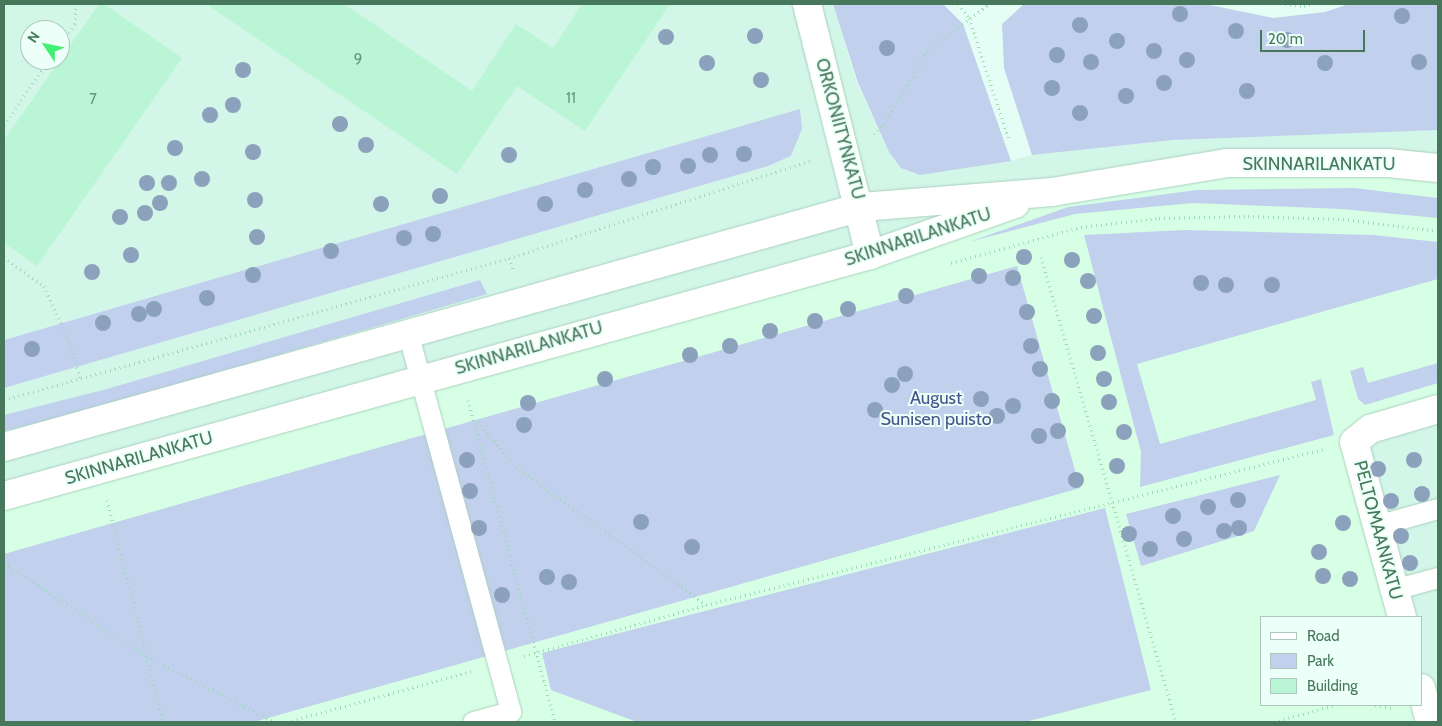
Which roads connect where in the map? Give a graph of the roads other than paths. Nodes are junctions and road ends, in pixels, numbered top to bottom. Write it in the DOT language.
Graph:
graph roads {
  1 [pos="807,4"];
  2 [pos="1438,168"];
  3 [pos="1052,192"];
  4 [pos="860,207"];
  5 [pos="870,255"];
  6 [pos="410,336"];
  7 [pos="421,379"];
  8 [pos="1438,409"];
  9 [pos="4,447"];
  10 [pos="4,496"];
  11 [pos="1438,510"];
  12 [pos="1377,526"];
  13 [pos="1438,578"];
  14 [pos="1394,590"];
  15 [pos="1402,616"];
  16 [pos="1422,692"];
  17 [pos="473,722"];
  18 [pos="1430,722"];
  1 -- 4 [label="main road, ORKONIITYNKATU"];
  2 -- 3 [label="main road, SKINNARILANKATU"];
  3 -- 4 [label="main road, SKINNARILANKATU"];
  3 -- 5 [label="main road, SKINNARILANKATU"];
  4 -- 5 [label="main road, ORKONIITYNKATU"];
  4 -- 6 [label="main road, SKINNARILANKATU"];
  5 -- 7 [label="main road, SKINNARILANKATU"];
  6 -- 7 [label="lane"];
  6 -- 9 [label="main road, SKINNARILANKATU"];
  7 -- 10 [label="main road, SKINNARILANKATU"];
  7 -- 17 [label="lane"];
  8 -- 12 [label="main road, PELTOMAANKATU"];
  11 -- 12 [label="lane"];
  12 -- 14 [label="main road, PELTOMAANKATU"];
  13 -- 14 [label="lane"];
  14 -- 15 [label="main road, PELTOMAANKATU"];
  16 -- 18 [label="main road"];
}
